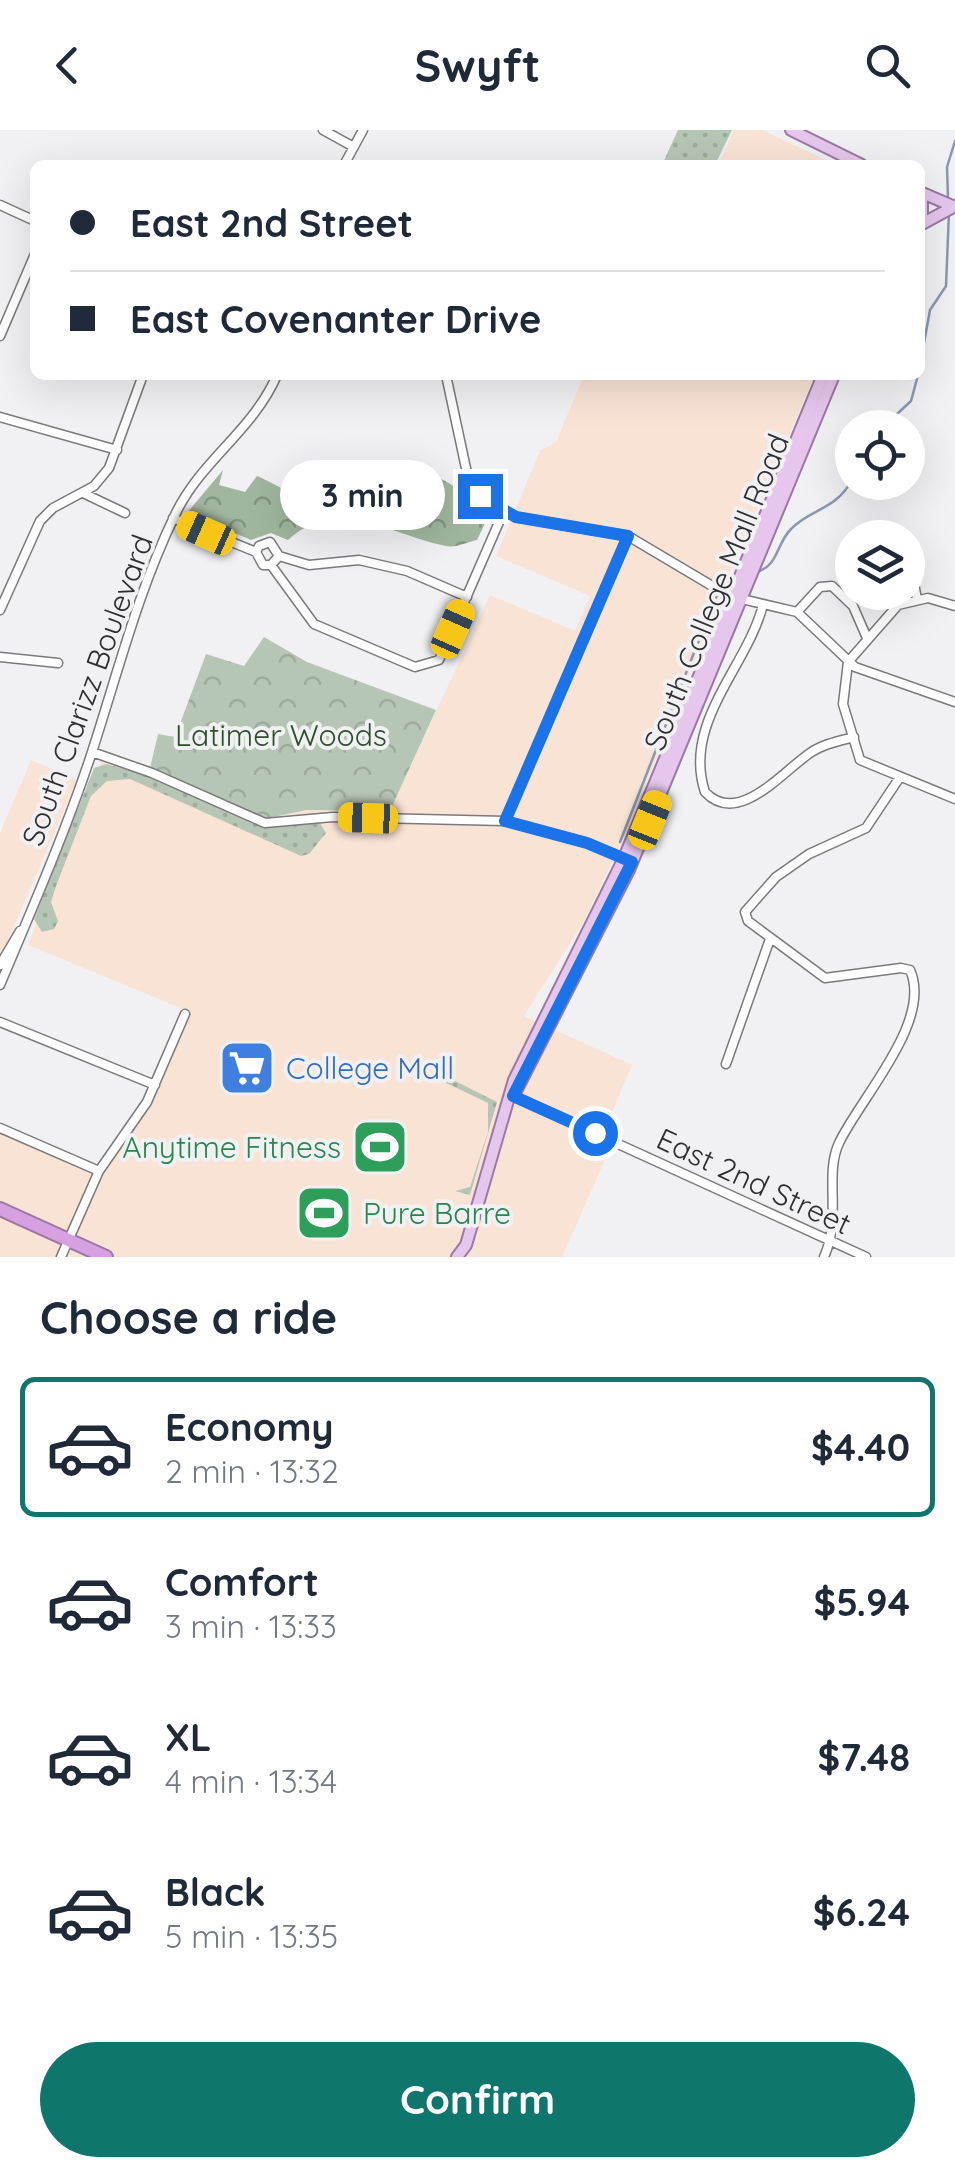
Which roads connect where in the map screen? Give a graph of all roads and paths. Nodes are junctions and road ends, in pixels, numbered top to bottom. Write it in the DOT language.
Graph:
graph roads {
  1 [pos="323,130"];
  2 [pos="362,130"];
  3 [pos="791,130"];
  4 [pos="352,146"];
  5 [pos="346,160"];
  6 [pos="852,160"];
  7 [pos="925,194"];
  8 [pos="0,204"];
  9 [pos="955,206"];
  10 [pos="30,219"];
  11 [pos="925,222"];
  12 [pos="30,266"];
  13 [pos="0,336"];
  14 [pos="141,380"];
  15 [pos="275,380"];
  16 [pos="447,380"];
  17 [pos="822,380"];
  18 [pos="831,380"];
  19 [pos="0,417"];
  20 [pos="798,444"];
  21 [pos="117,450"];
  22 [pos="83,492"];
  23 [pos="126,512"];
  24 [pos="503,513"];
  25 [pos="173,518"];
  26 [pos="628,536"];
  27 [pos="256,552"];
  28 [pos="279,556"];
  29 [pos="271,565"];
  30 [pos="726,594"];
  31 [pos="467,597"];
  32 [pos="925,600"];
  33 [pos="763,605"];
  34 [pos="955,606"];
  35 [pos="0,610"];
  36 [pos="890,610"];
  37 [pos="797,612"];
  38 [pos="866,638"];
  39 [pos="0,657"];
  40 [pos="848,662"];
  41 [pos="58,663"];
  42 [pos="955,702"];
  43 [pos="854,737"];
  44 [pos="92,752"];
  45 [pos="900,777"];
  46 [pos="955,799"];
  47 [pos="505,821"];
  48 [pos="628,860"];
  49 [pos="20,931"];
  50 [pos="770,939"];
  51 [pos="0,965"];
  52 [pos="0,985"];
  53 [pos="184,1014"];
  54 [pos="0,1022"];
  55 [pos="726,1064"];
  56 [pos="154,1086"];
  57 [pos="513,1096"];
  58 [pos="0,1128"];
  59 [pos="100,1172"];
  60 [pos="0,1209"];
  61 [pos="69,1240"];
  62 [pos="831,1241"];
  63 [pos="467,1251"];
  64 [pos="60,1257"];
  65 [pos="106,1257"];
  66 [pos="458,1257"];
  67 [pos="824,1257"];
  68 [pos="866,1257"];
  1 -- 4 [label="street"];
  2 -- 4 [label="street"];
  3 -- 6 [label="main road"];
  4 -- 5 [label="street"];
  7 -- 9 [label="main road"];
  8 -- 10 [label="street"];
  9 -- 11 [label="main road"];
  12 -- 13 [label="street"];
  14 -- 21 [label="street"];
  15 -- 25 [label="street, South Clarizz Boulevard"];
  16 -- 24 [label="street"];
  17 -- 20 [label="main road, South College Mall Road"];
  18 -- 20 [label="main road, South College Mall Road"];
  19 -- 21 [label="street"];
  20 -- 30 [label="main road, South College Mall Road"];
  21 -- 22 [label="street"];
  22 -- 23 [label="street"];
  22 -- 35 [label="street"];
  24 -- 26 [label="street"];
  24 -- 31 [label="street"];
  25 -- 27 [label="street"];
  25 -- 44 [label="street, South Clarizz Boulevard"];
  26 -- 30 [label="street"];
  26 -- 47 [label="street"];
  27 -- 28 [label="street"];
  27 -- 29 [label="street"];
  28 -- 29 [label="street"];
  28 -- 31 [label="street"];
  29 -- 31 [label="street"];
  30 -- 33 [label="street"];
  30 -- 48 [label="main road, South College Mall Road"];
  32 -- 34 [label="street"];
  33 -- 37 [label="street"];
  33 -- 43 [label="street"];
  36 -- 38 [label="street"];
  37 -- 38 [label="street"];
  37 -- 40 [label="street"];
  38 -- 40 [label="street"];
  39 -- 41 [label="street"];
  40 -- 42 [label="street"];
  40 -- 43 [label="street"];
  43 -- 45 [label="street"];
  44 -- 47 [label="street"];
  44 -- 49 [label="street, South Clarizz Boulevard"];
  45 -- 46 [label="street"];
  45 -- 50 [label="street"];
  47 -- 48 [label="street"];
  48 -- 57 [label="main road, South College Mall Road"];
  49 -- 51 [label="street, South Clarizz Boulevard"];
  49 -- 52 [label="street, South Clarizz Boulevard"];
  50 -- 55 [label="street"];
  50 -- 62 [label="street"];
  53 -- 56 [label="street"];
  54 -- 56 [label="street"];
  56 -- 59 [label="street"];
  57 -- 62 [label="street, East 2nd Street"];
  57 -- 63 [label="main road, South College Mall Road"];
  58 -- 59 [label="street"];
  59 -- 61 [label="street"];
  60 -- 61 [label="highway"];
  61 -- 64 [label="street"];
  61 -- 65 [label="highway"];
  62 -- 67 [label="street"];
  62 -- 68 [label="street, East 2nd Street"];
  63 -- 66 [label="main road, South College Mall Road"];
}
